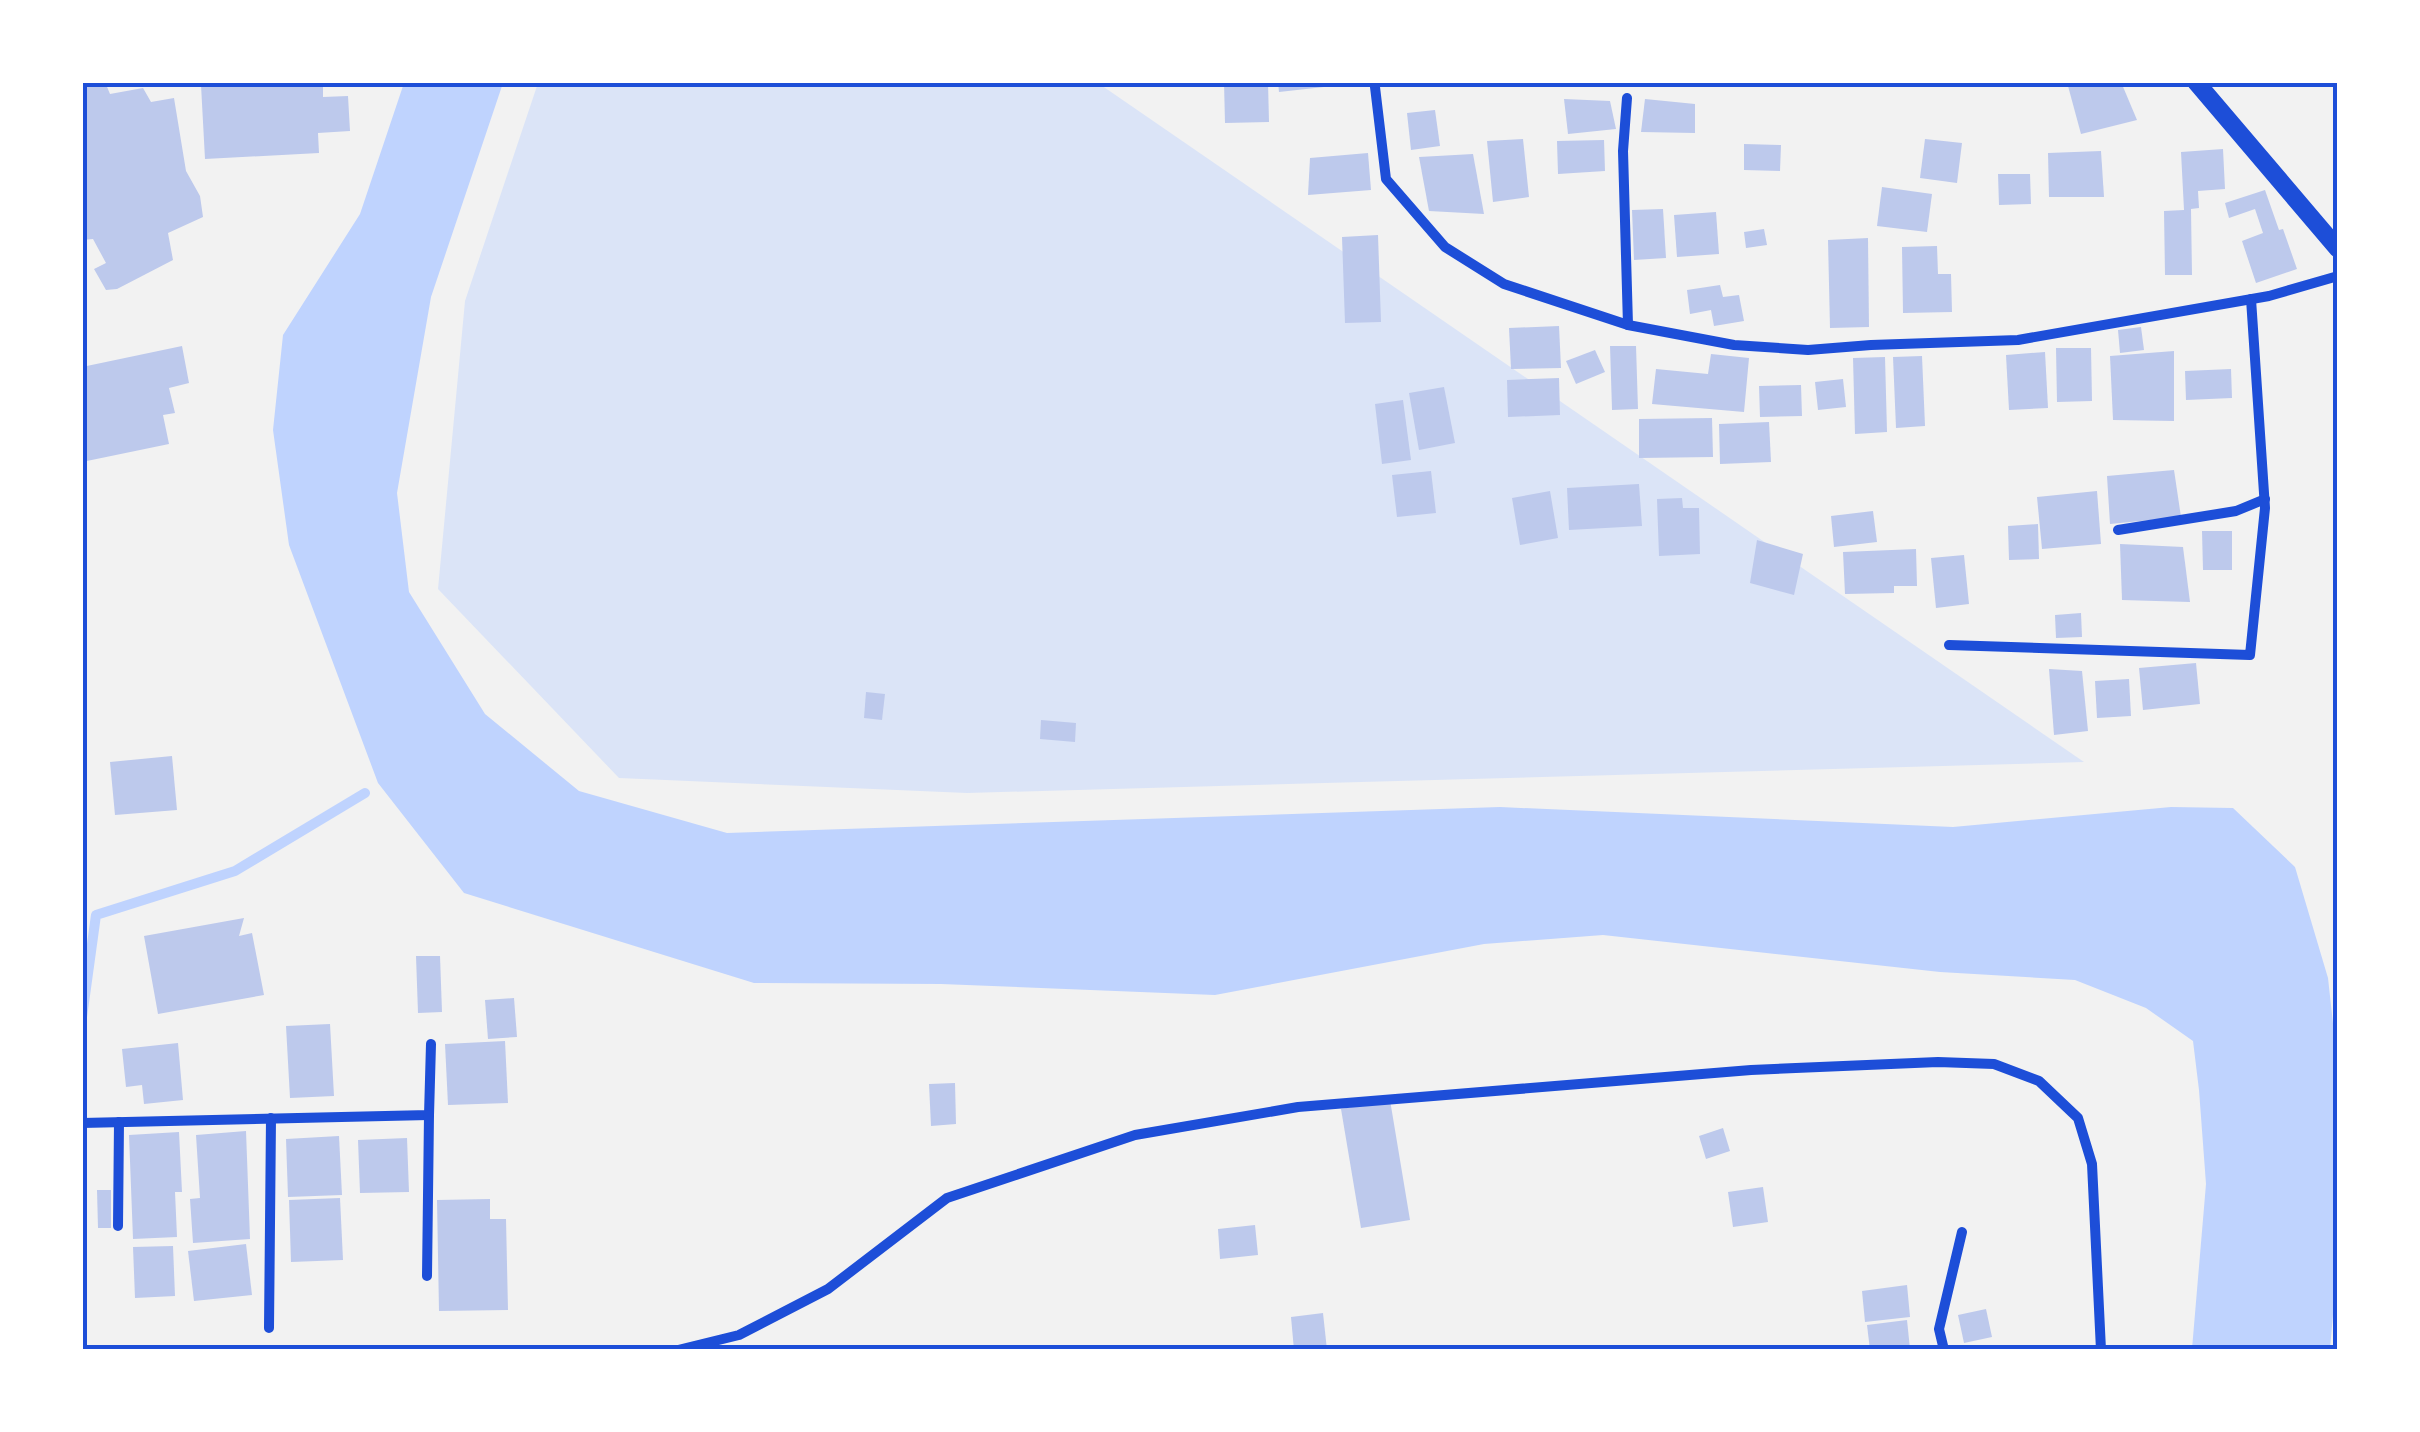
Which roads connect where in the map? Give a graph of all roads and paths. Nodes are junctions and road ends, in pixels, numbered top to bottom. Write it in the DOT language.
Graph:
graph roads {
  1 [pos="2196,82"];
  2 [pos="1375,87"];
  3 [pos="1627,98"];
  4 [pos="2338,249"];
  5 [pos="2338,276"];
  6 [pos="2251,300"];
  7 [pos="1628,325"];
  8 [pos="2264,499"];
  9 [pos="2118,530"];
  10 [pos="1949,644"];
  11 [pos="432,1044"];
  12 [pos="429,1115"];
  13 [pos="271,1118"];
  14 [pos="119,1122"];
  15 [pos="82,1123"];
  16 [pos="118,1226"];
  17 [pos="1962,1232"];
  18 [pos="428,1276"];
  19 [pos="269,1328"];
  20 [pos="678,1350"];
  21 [pos="1944,1350"];
  22 [pos="2101,1350"];
  1 -- 4 [label="street"];
  2 -- 7 [label="street"];
  3 -- 7 [label="street"];
  5 -- 6 [label="street"];
  6 -- 7 [label="street"];
  6 -- 8 [label="street"];
  8 -- 9 [label="street"];
  8 -- 10 [label="street"];
  11 -- 12 [label="street"];
  12 -- 13 [label="street"];
  12 -- 18 [label="street"];
  13 -- 14 [label="street"];
  13 -- 19 [label="street"];
  14 -- 15 [label="street"];
  14 -- 16 [label="street"];
  17 -- 21 [label="street"];
  20 -- 22 [label="street"];
}
